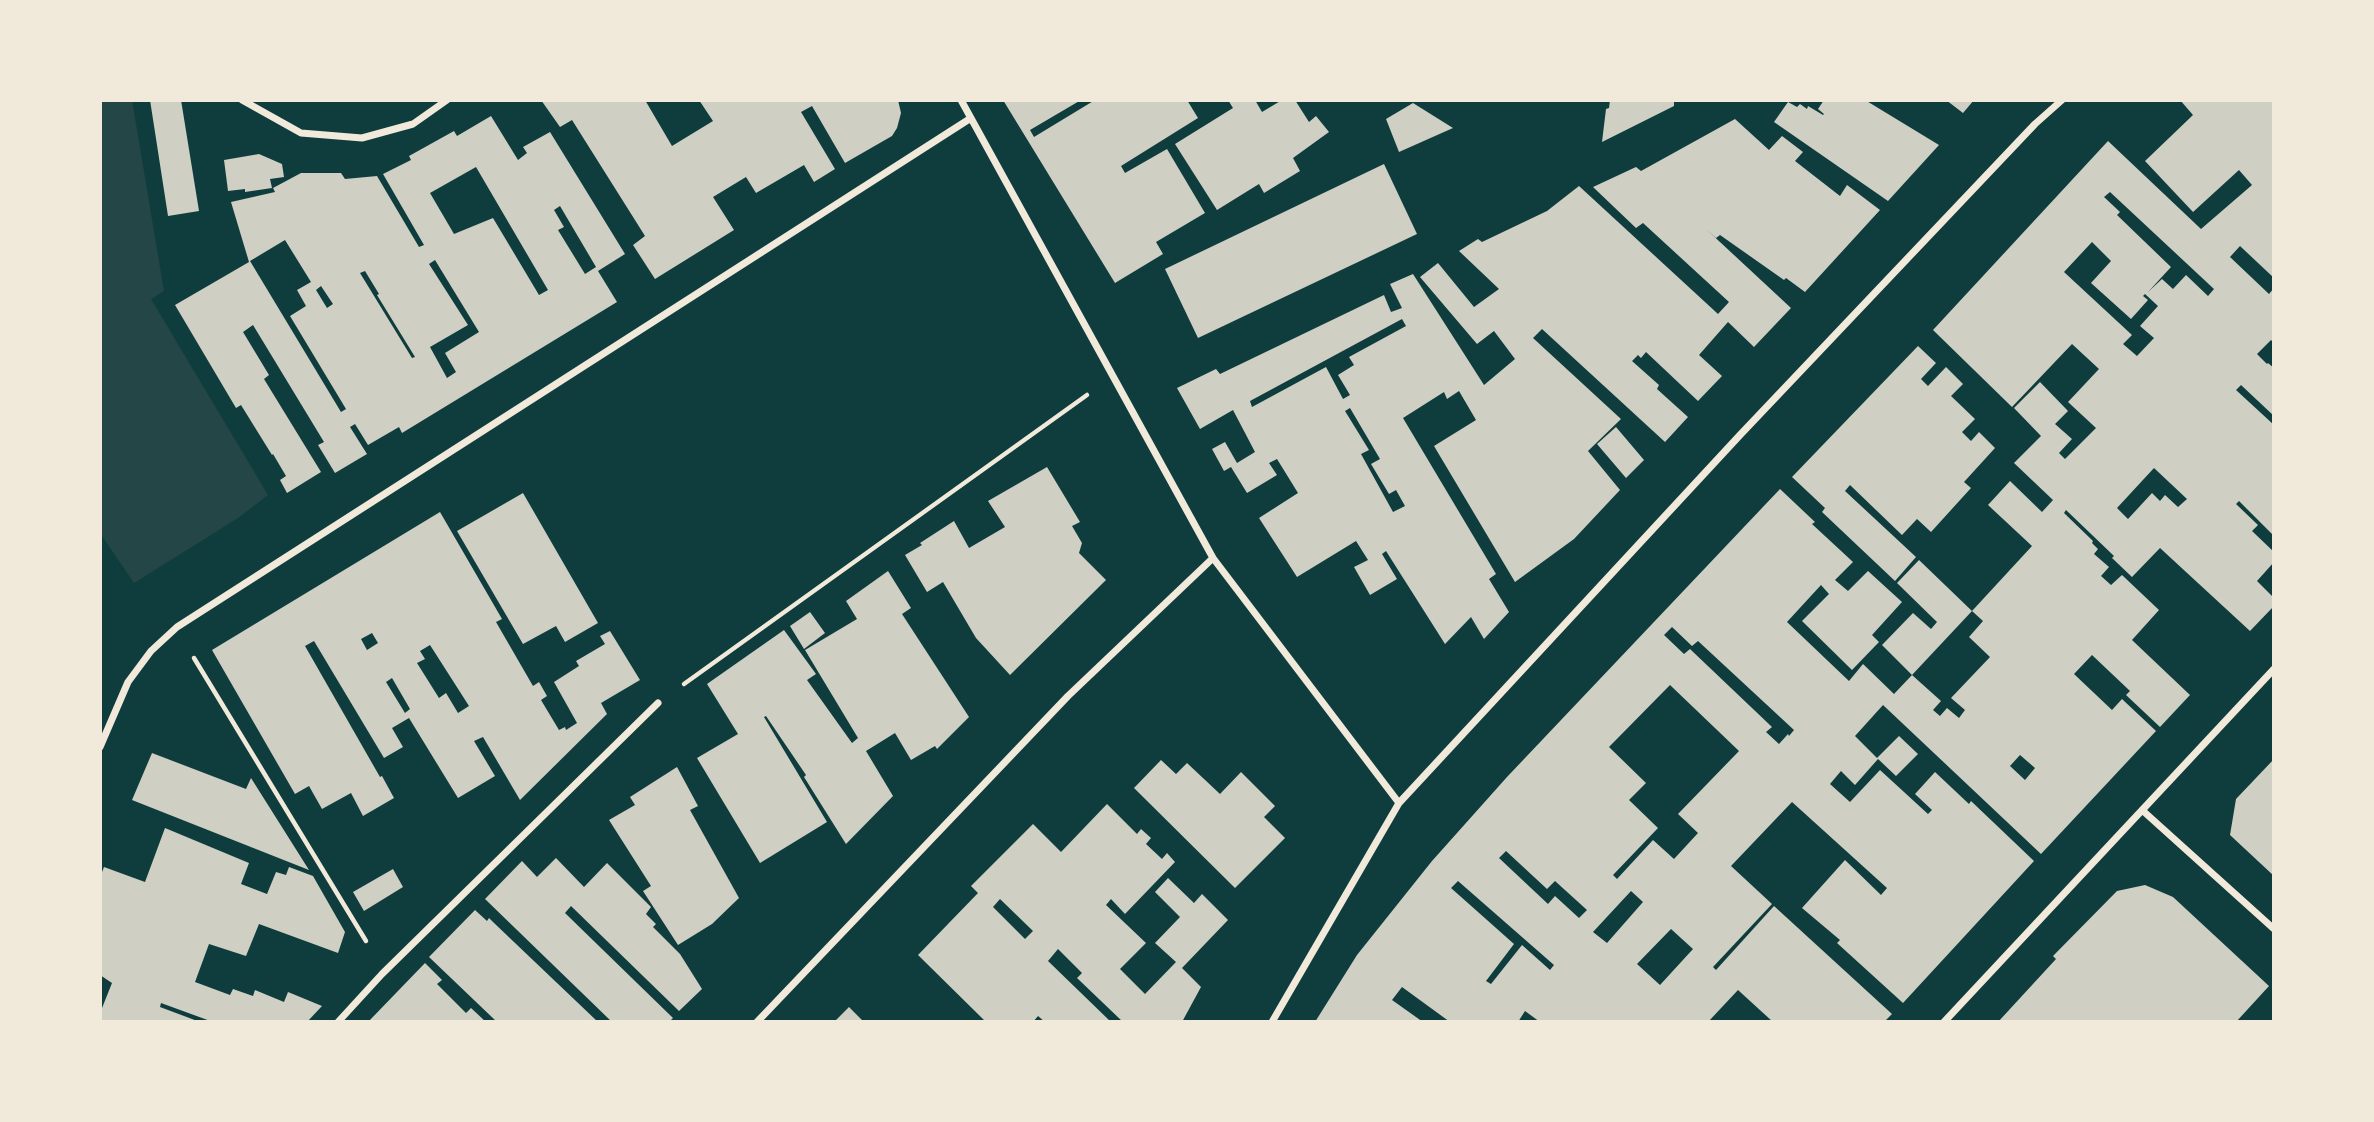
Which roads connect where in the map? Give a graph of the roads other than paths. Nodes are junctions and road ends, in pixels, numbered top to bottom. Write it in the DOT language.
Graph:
graph roads {
  1 [pos="242,100"];
  2 [pos="447,100"];
  3 [pos="961,100"];
  4 [pos="2062,100"];
  5 [pos="971,118"];
  6 [pos="1213,558"];
  7 [pos="2274,669"];
  8 [pos="658,703"];
  9 [pos="100,747"];
  10 [pos="1399,803"];
  11 [pos="2142,810"];
  12 [pos="2274,929"];
  13 [pos="338,1022"];
  14 [pos="757,1022"];
  15 [pos="1272,1022"];
  16 [pos="1944,1022"];
  1 -- 2 [label="street"];
  3 -- 5 [label="street"];
  4 -- 10 [label="street"];
  5 -- 6 [label="street"];
  5 -- 9 [label="street"];
  6 -- 10 [label="street"];
  6 -- 14 [label="street"];
  7 -- 11 [label="street"];
  8 -- 13 [label="street"];
  10 -- 15 [label="street"];
  11 -- 12 [label="street"];
  11 -- 16 [label="street"];
}
